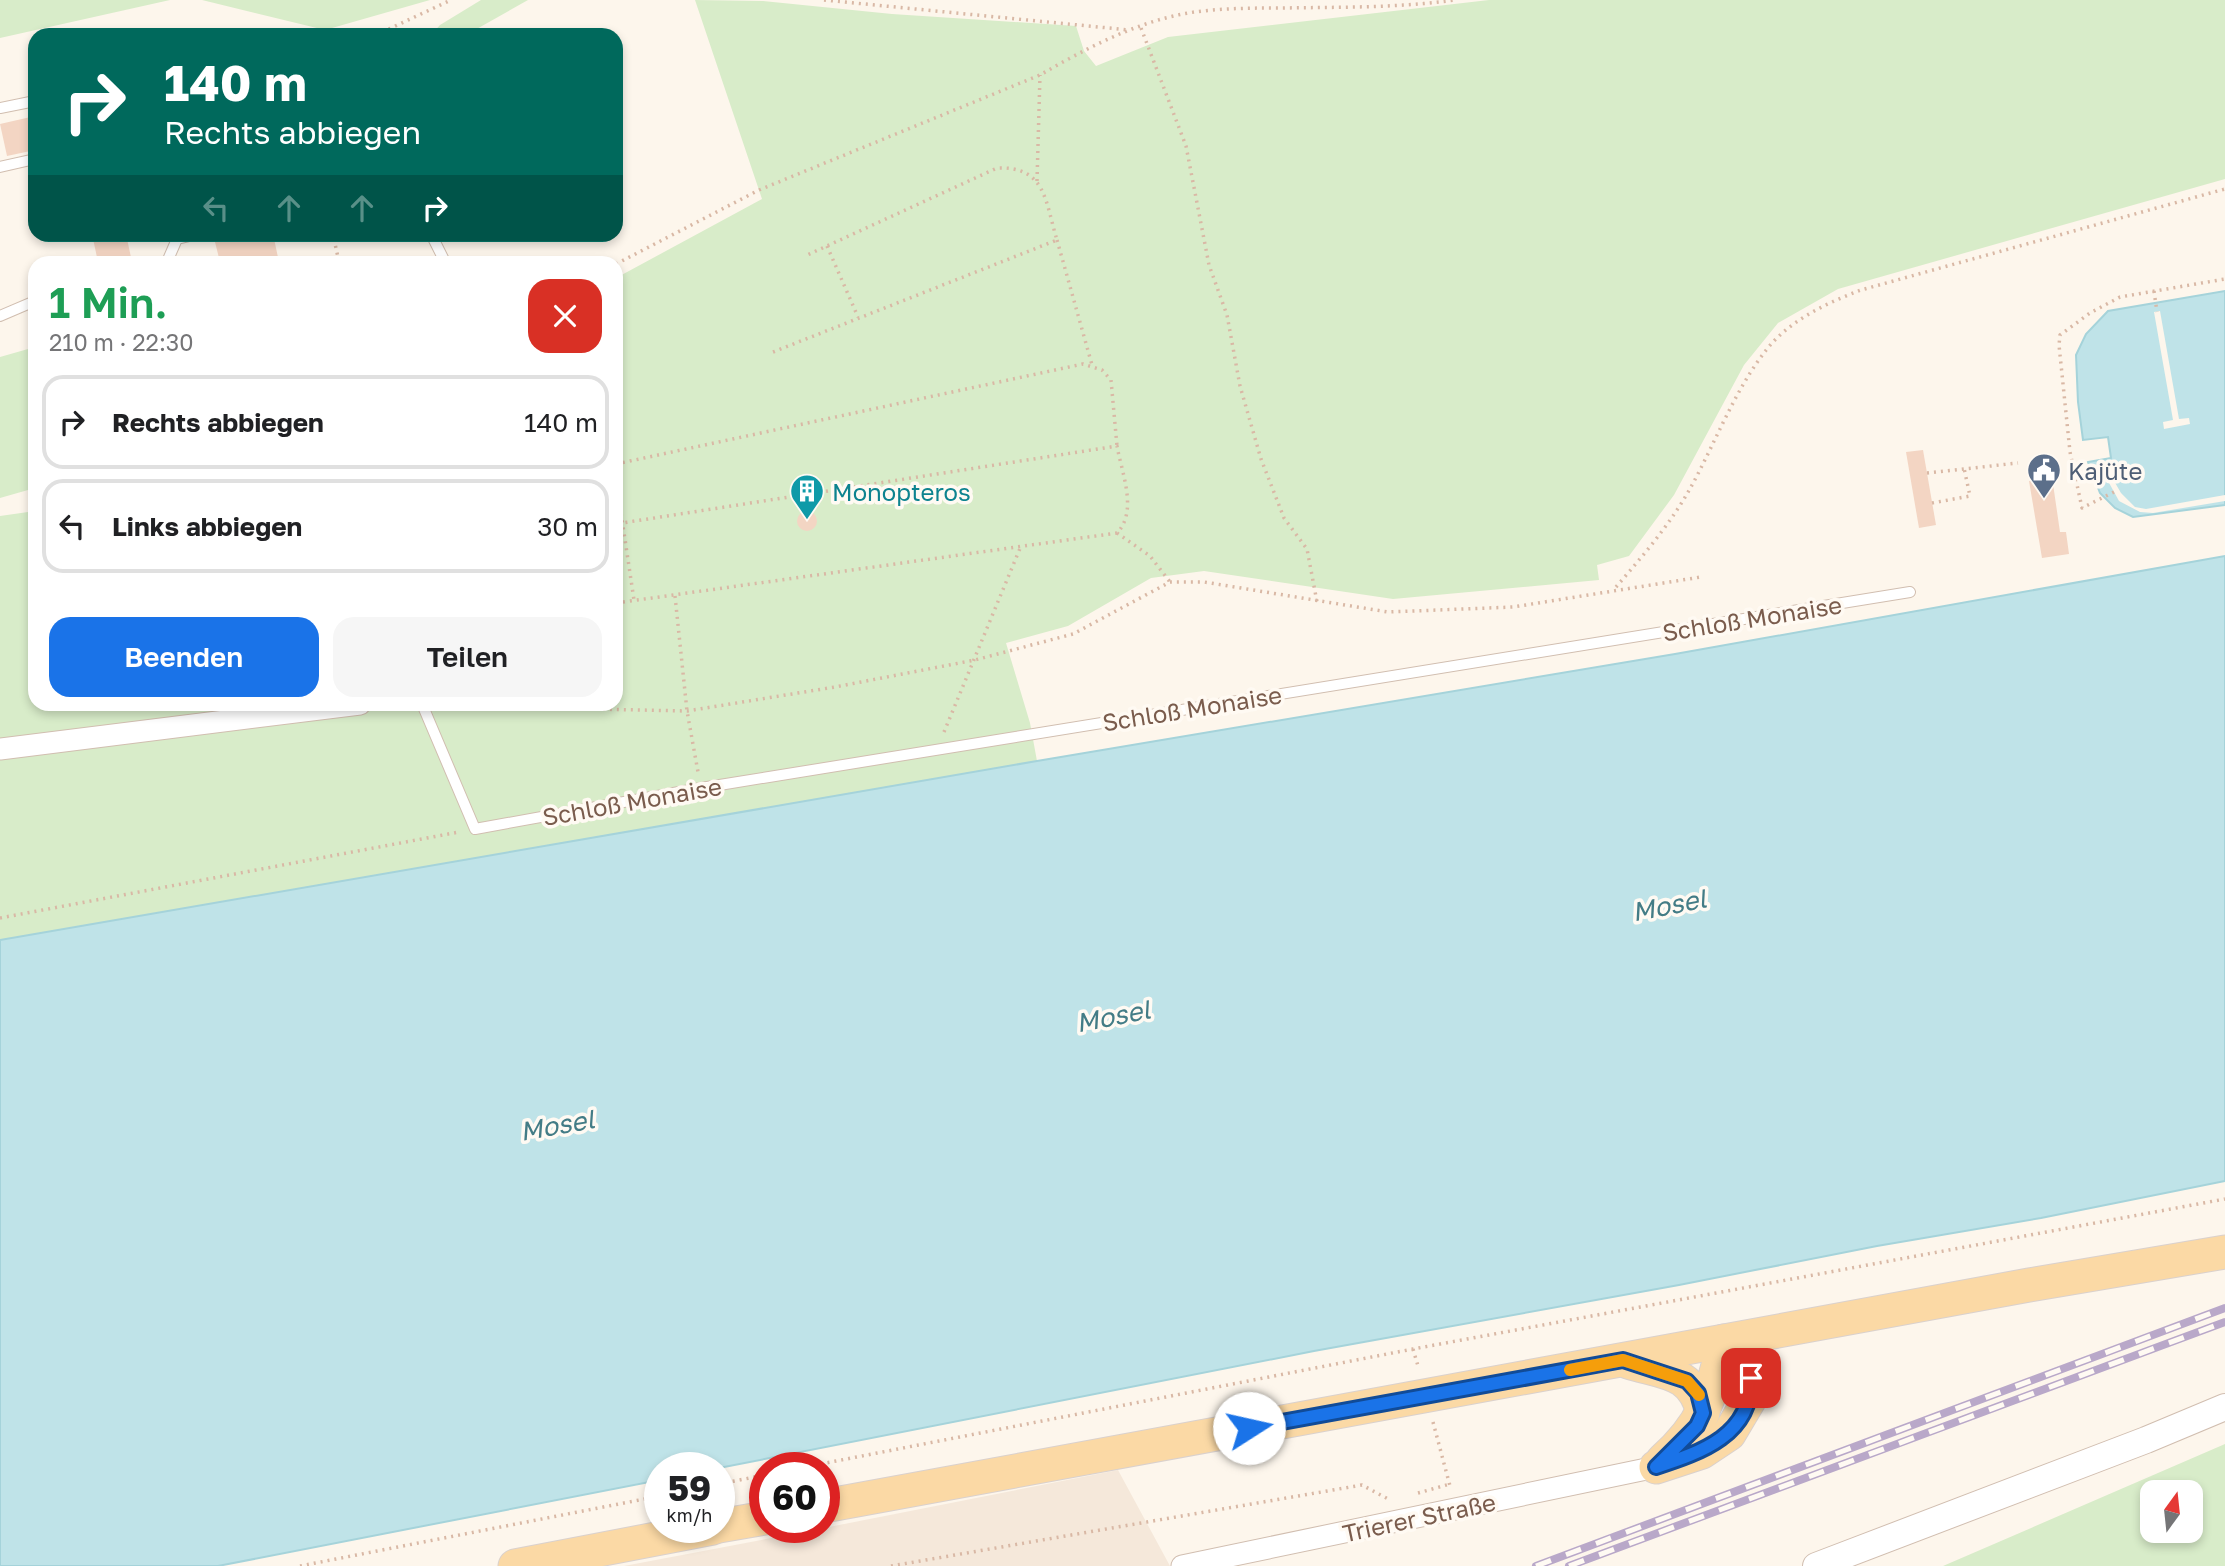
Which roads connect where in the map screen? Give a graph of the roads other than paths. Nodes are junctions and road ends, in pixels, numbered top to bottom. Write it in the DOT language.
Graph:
graph roads {
  1 [pos="28,102"];
  2 [pos="0,108"];
  3 [pos="28,161"];
  4 [pos="0,167"];
  5 [pos="28,304"];
  6 [pos="0,316"];
  7 [pos="1910,592"];
  8 [pos="304,711"];
  9 [pos="425,711"];
  10 [pos="0,749"];
  11 [pos="2225,1252"];
  12 [pos="1734,1340"];
  13 [pos="1623,1360"];
  14 [pos="2225,1407"];
  15 [pos="1703,1413"];
  16 [pos="1656,1467"];
  17 [pos="840,1503"];
  18 [pos="644,1541"];
  19 [pos="516,1566"];
  20 [pos="1182,1566"];
  21 [pos="1816,1566"];
  1 -- 2 [label="lane"];
  3 -- 4 [label="lane"];
  5 -- 6 [label="lane"];
  7 -- 9 [label="lane, Schloß Monaise"];
  8 -- 10 [label="street"];
  11 -- 12 [label="main road"];
  12 -- 13 [label="main road"];
  12 -- 15 [label="main road"];
  12 -- 16 [label="main road"];
  13 -- 15 [label="main road"];
  13 -- 17 [label="main road"];
  14 -- 21 [label="street"];
  15 -- 16 [label="main road"];
  16 -- 20 [label="street, Trierer Straße"];
  18 -- 19 [label="main road"];
}
